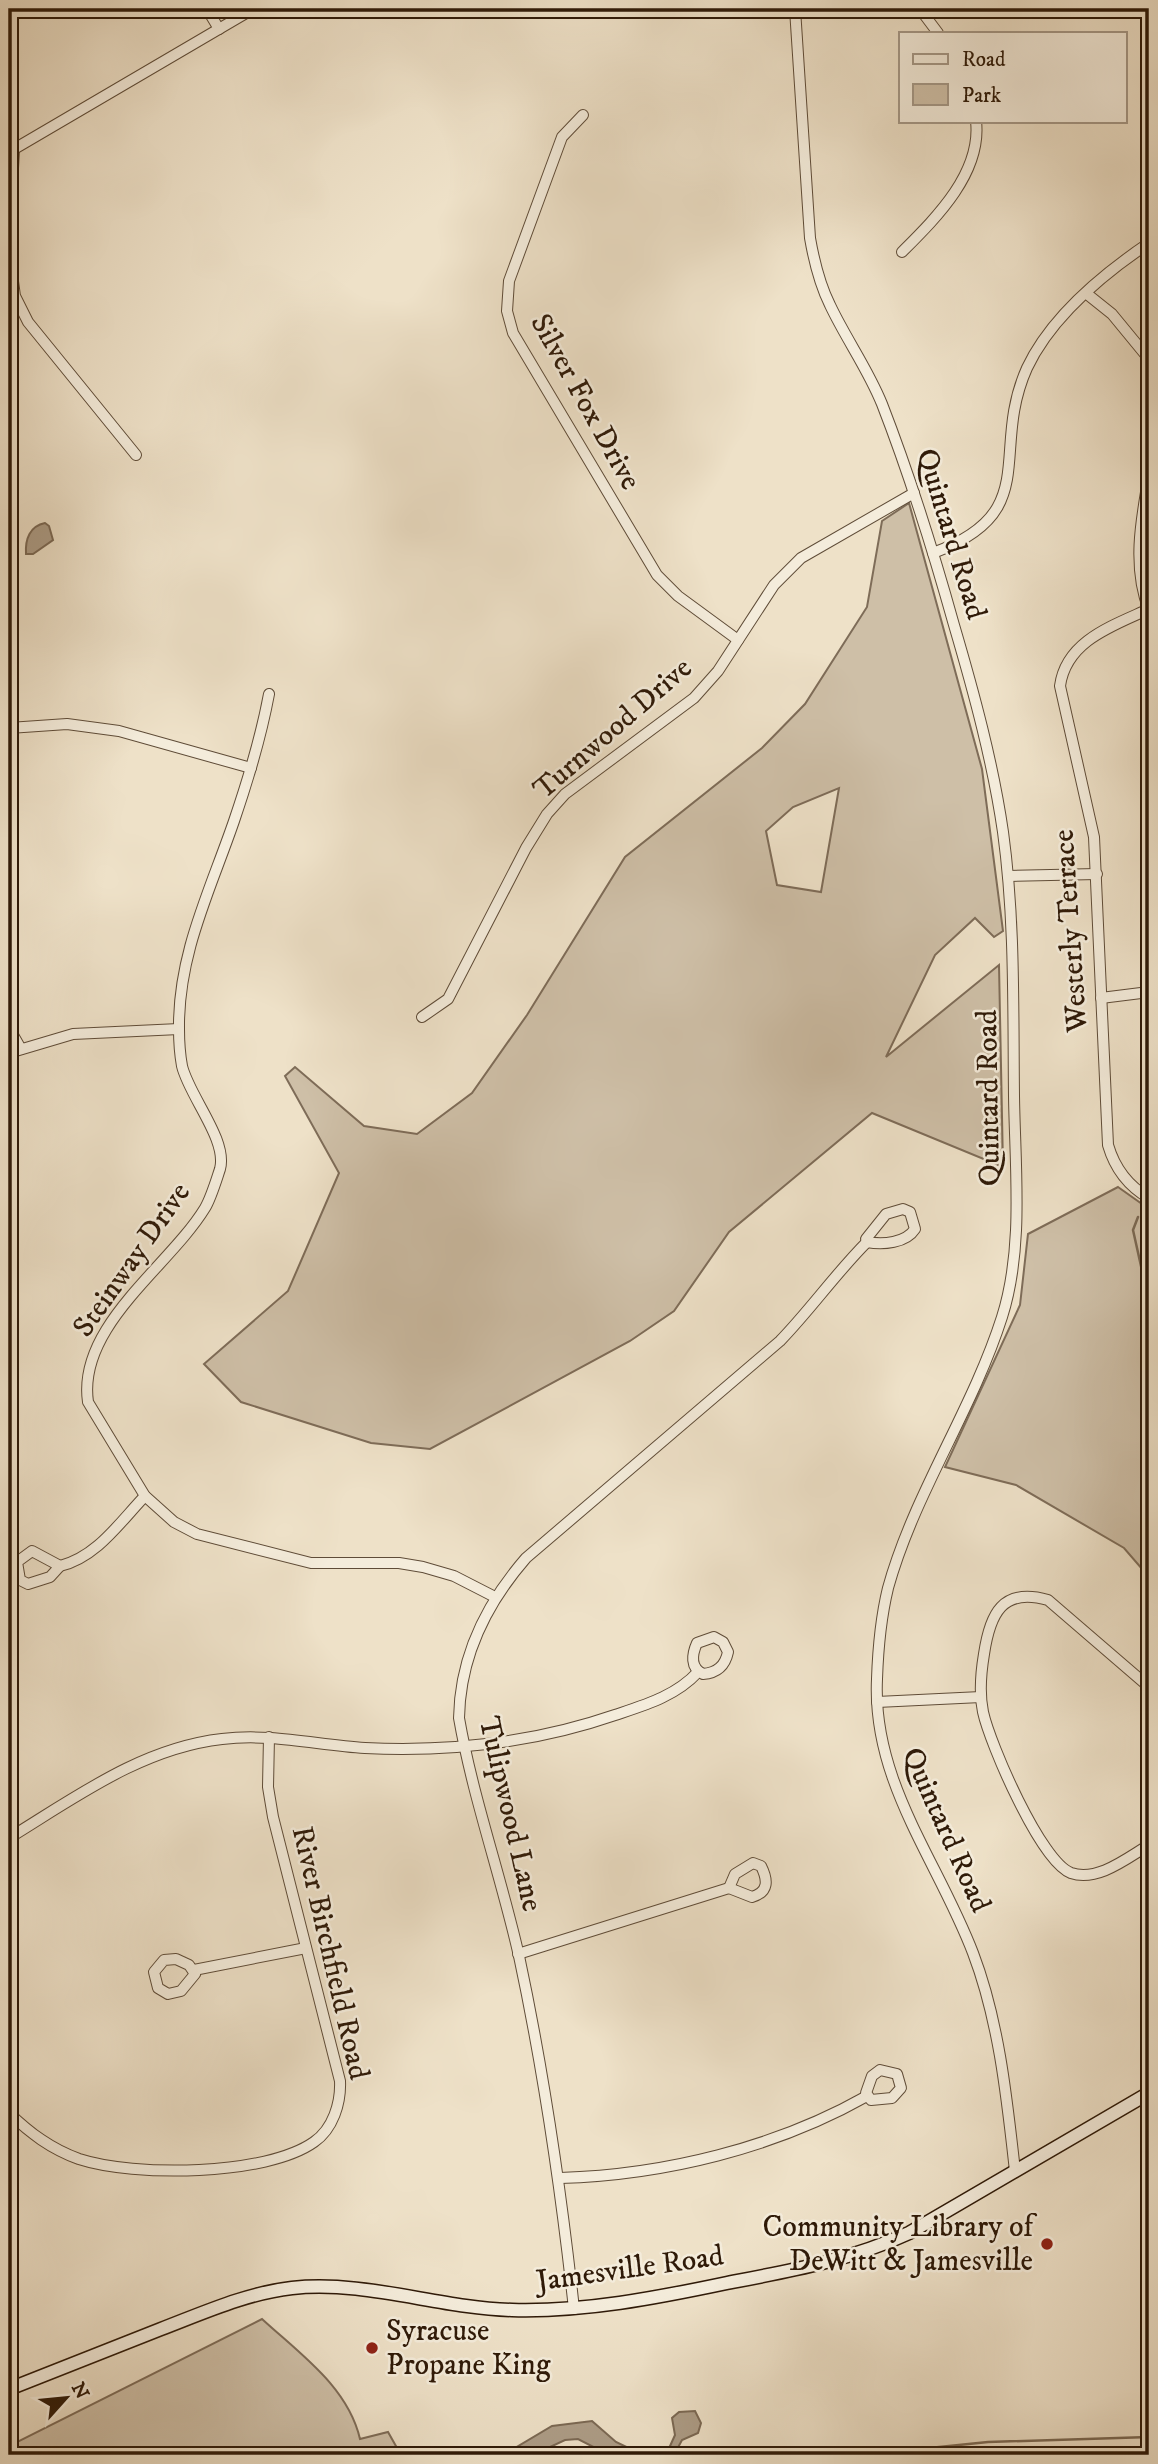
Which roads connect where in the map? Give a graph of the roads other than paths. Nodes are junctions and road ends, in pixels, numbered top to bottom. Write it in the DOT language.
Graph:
graph roads {
  1 [pos="207,9"];
  2 [pos="253,9"];
  3 [pos="794,9"];
  4 [pos="920,9"];
  5 [pos="219,29"];
  6 [pos="937,32"];
  7 [pos="583,116"];
  8 [pos="975,122"];
  9 [pos="11,150"];
  10 [pos="1149,243"];
  11 [pos="9,244"];
  12 [pos="9,252"];
  13 [pos="902,252"];
  14 [pos="1087,293"];
  15 [pos="1149,359"];
  16 [pos="136,455"];
  17 [pos="1149,475"];
  18 [pos="914,493"];
  19 [pos="1146,511"];
  20 [pos="933,553"];
  21 [pos="1149,610"];
  22 [pos="738,639"];
  23 [pos="269,694"];
  24 [pos="9,728"];
  25 [pos="251,768"];
  26 [pos="1097,874"];
  27 [pos="1008,876"];
  28 [pos="1149,992"];
  29 [pos="1101,998"];
  30 [pos="422,1017"];
  31 [pos="9,1028"];
  32 [pos="179,1029"];
  33 [pos="21,1049"];
  34 [pos="9,1053"];
  35 [pos="1149,1198"];
  36 [pos="867,1242"];
  37 [pos="145,1496"];
  38 [pos="60,1566"];
  39 [pos="495,1597"];
  40 [pos="698,1672"];
  41 [pos="1149,1687"];
  42 [pos="981,1697"];
  43 [pos="877,1702"];
  44 [pos="269,1737"];
  45 [pos="464,1746"];
  46 [pos="9,1838"];
  47 [pos="1149,1845"];
  48 [pos="729,1888"];
  49 [pos="306,1948"];
  50 [pos="519,1954"];
  51 [pos="194,1970"];
  52 [pos="1149,2093"];
  53 [pos="867,2096"];
  54 [pos="9,2113"];
  55 [pos="1015,2171"];
  56 [pos="560,2178"];
  57 [pos="575,2309"];
  58 [pos="9,2389"];
  1 -- 5 [label="street"];
  2 -- 5 [label="street"];
  3 -- 18 [label="street, Quintard Road"];
  4 -- 6 [label="street"];
  5 -- 9 [label="street"];
  7 -- 22 [label="street, Silver Fox Drive"];
  8 -- 13 [label="street"];
  9 -- 11 [label="street"];
  10 -- 14 [label="street"];
  12 -- 16 [label="street"];
  14 -- 15 [label="street"];
  14 -- 20 [label="street"];
  17 -- 19 [label="street"];
  18 -- 20 [label="street, Quintard Road"];
  18 -- 22 [label="street, Turnwood Drive"];
  19 -- 21 [label="street"];
  20 -- 27 [label="street, Quintard Road"];
  21 -- 26 [label="street, Westerly Terrace"];
  22 -- 30 [label="street, Turnwood Drive"];
  23 -- 25 [label="street, Steinway Drive"];
  24 -- 25 [label="street"];
  25 -- 32 [label="street, Steinway Drive"];
  26 -- 27 [label="street"];
  26 -- 29 [label="street, Westerly Terrace"];
  27 -- 43 [label="street, Quintard Road"];
  28 -- 29 [label="street"];
  29 -- 35 [label="street, Westerly Terrace"];
  31 -- 33 [label="street"];
  32 -- 33 [label="street"];
  32 -- 37 [label="street, Steinway Drive"];
  33 -- 34 [label="street"];
  36 -- 36 [label="street, Tulipwood Lane"];
  36 -- 39 [label="street, Tulipwood Lane"];
  37 -- 38 [label="street"];
  37 -- 39 [label="street, Steinway Drive"];
  39 -- 45 [label="street, Tulipwood Lane"];
  40 -- 45 [label="street"];
  41 -- 42 [label="street"];
  42 -- 43 [label="street"];
  42 -- 47 [label="street"];
  43 -- 55 [label="street, Quintard Road"];
  44 -- 45 [label="street"];
  44 -- 46 [label="street"];
  44 -- 49 [label="street, River Birchfield Road"];
  45 -- 50 [label="street, Tulipwood Lane"];
  48 -- 50 [label="street"];
  49 -- 51 [label="street"];
  49 -- 54 [label="street, River Birchfield Road"];
  50 -- 56 [label="street, Tulipwood Lane"];
  52 -- 55 [label="street, Jamesville Road"];
  53 -- 56 [label="street"];
  55 -- 57 [label="street, Jamesville Road"];
  56 -- 57 [label="street, Tulipwood Lane"];
  57 -- 58 [label="street, Jamesville Road"];
}
